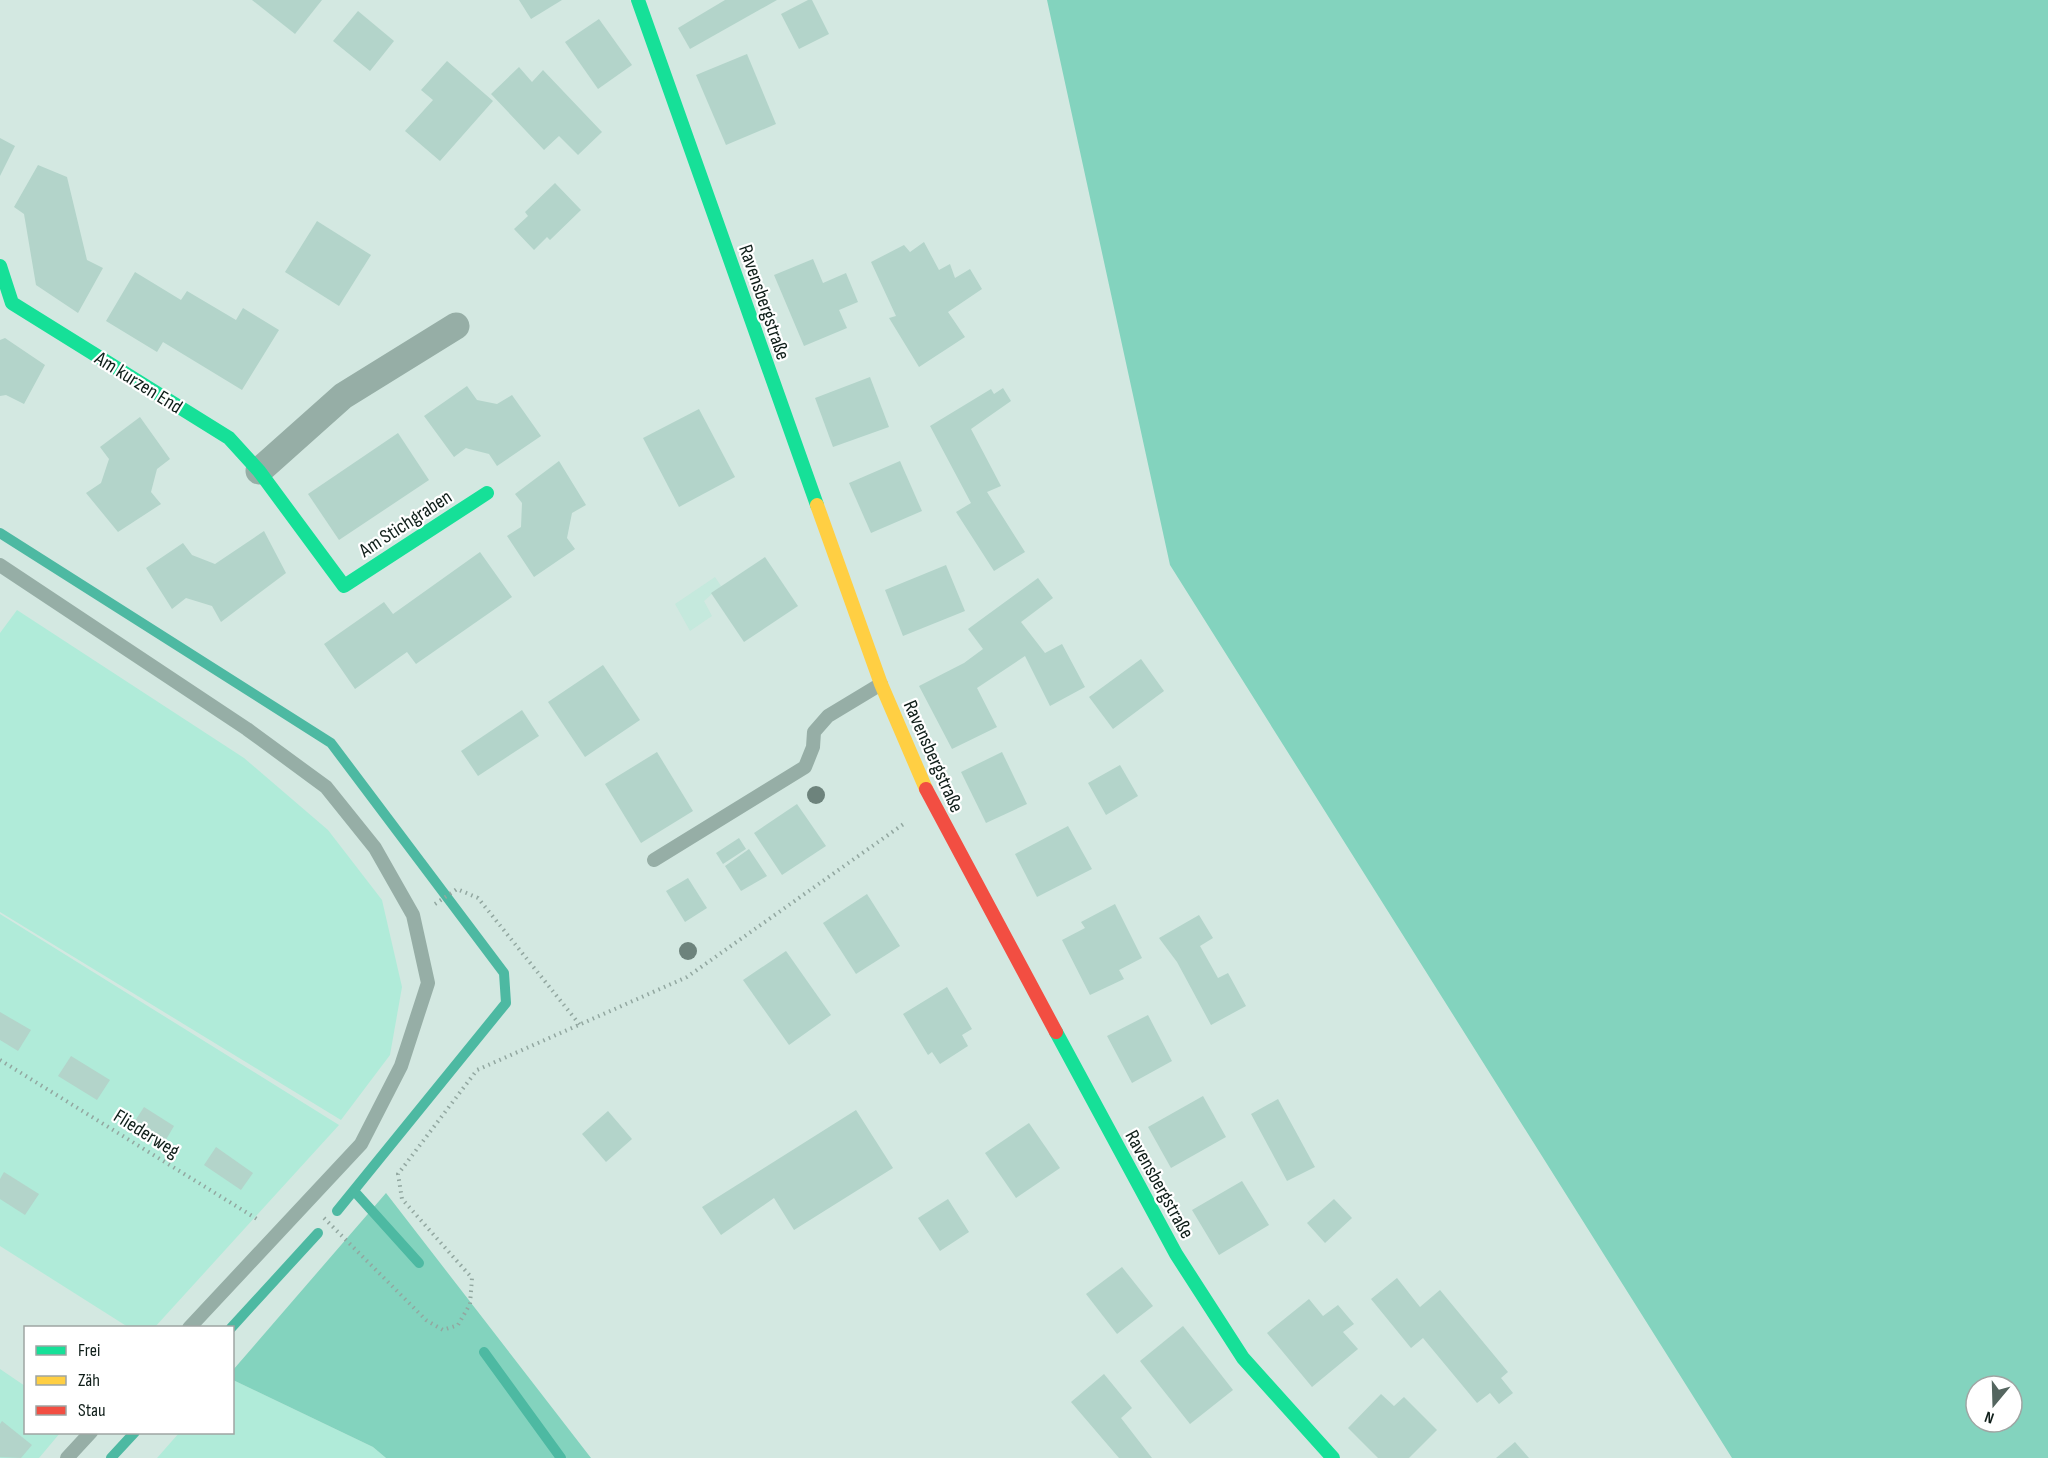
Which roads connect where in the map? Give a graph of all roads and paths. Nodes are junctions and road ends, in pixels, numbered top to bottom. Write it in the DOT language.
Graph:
graph roads {
  1 [pos="638,0"];
  2 [pos="0,266"];
  3 [pos="6,305"];
  4 [pos="456,326"];
  5 [pos="259,471"];
  6 [pos="487,493"];
  7 [pos="0,565"];
  8 [pos="344,586"];
  9 [pos="881,684"];
  10 [pos="932,803"];
  11 [pos="654,860"];
  12 [pos="441,901"];
  13 [pos="580,1024"];
  14 [pos="0,1060"];
  15 [pos="307,1201"];
  16 [pos="278,1232"];
  17 [pos="191,1326"];
  18 [pos="89,1434"];
  19 [pos="67,1458"];
  20 [pos="1334,1458"];
  1 -- 9 [label="street, Ravensbergstraße"];
  2 -- 3 [label="street, Am kurzen End"];
  3 -- 5 [label="street, Am kurzen End"];
  4 -- 5 [label="street"];
  5 -- 8 [label="street, Am kurzen End"];
  6 -- 8 [label="street, Am Stichgraben"];
  7 -- 15 [label="lane"];
  9 -- 10 [label="street, Ravensbergstraße"];
  9 -- 11 [label="lane"];
  10 -- 13 [label="path"];
  10 -- 20 [label="street, Ravensbergstraße"];
  12 -- 13 [label="path"];
  13 -- 15 [label="path"];
  14 -- 16 [label="path, Fliederweg"];
  15 -- 16 [label="lane"];
  16 -- 17 [label="lane"];
  18 -- 19 [label="lane"];
}
